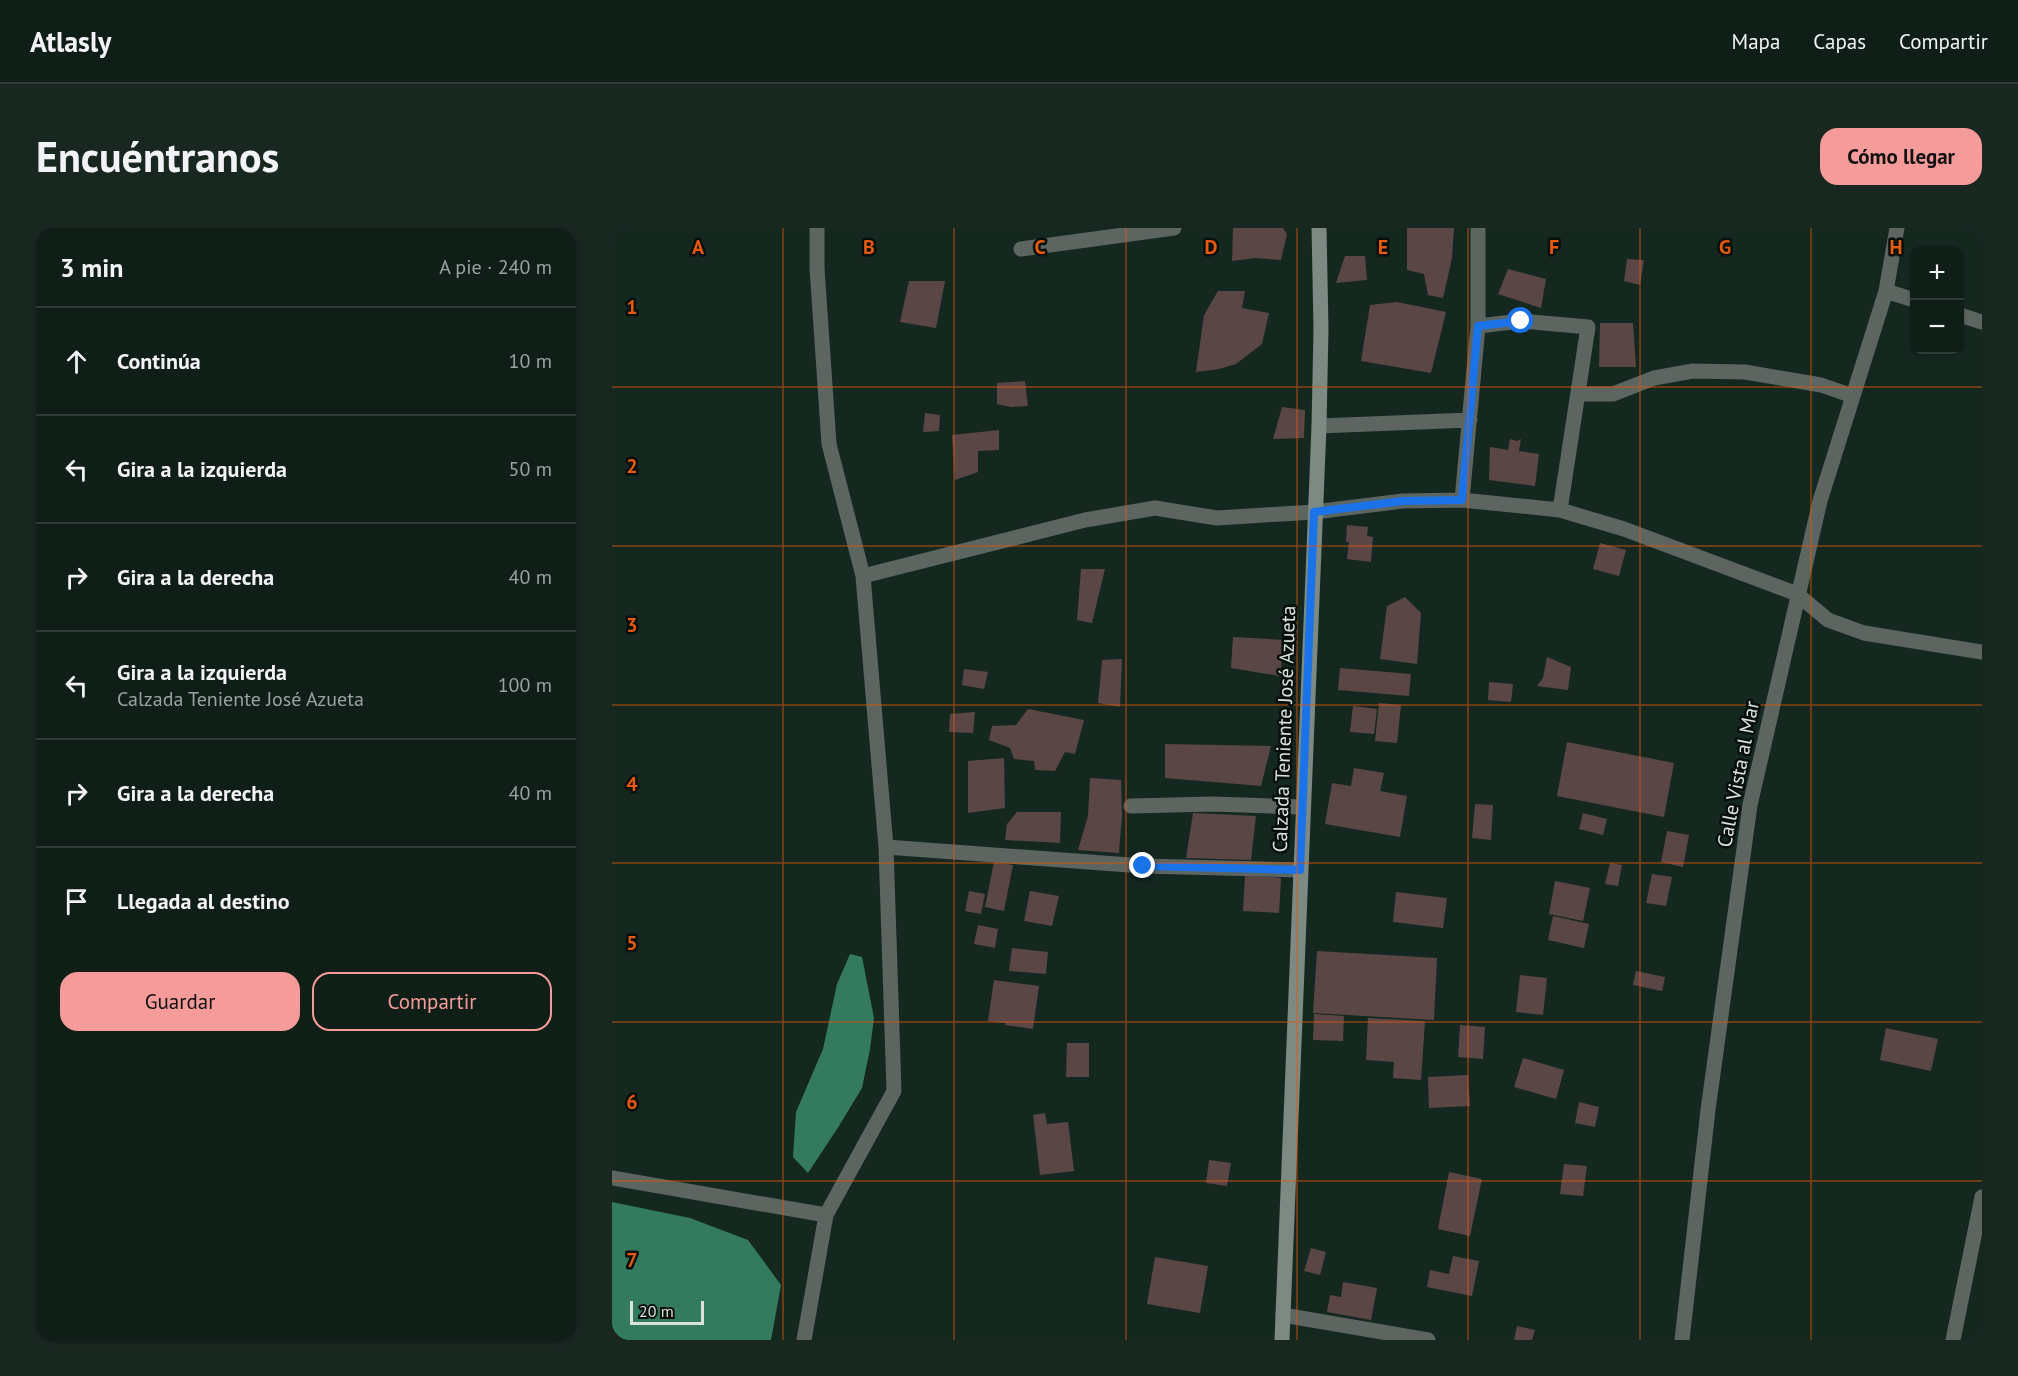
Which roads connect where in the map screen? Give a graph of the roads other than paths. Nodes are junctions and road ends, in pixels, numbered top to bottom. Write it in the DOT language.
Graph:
graph roads {
  1 [pos="817,228"];
  2 [pos="1174,228"];
  3 [pos="1319,228"];
  4 [pos="1478,228"];
  5 [pos="1897,228"];
  6 [pos="1021,249"];
  7 [pos="1886,291"];
  8 [pos="1910,299"];
  9 [pos="1964,317"];
  10 [pos="1982,322"];
  11 [pos="1478,326"];
  12 [pos="1578,394"];
  13 [pos="1853,396"];
  14 [pos="1470,420"];
  15 [pos="1319,426"];
  16 [pos="1462,500"];
  17 [pos="1560,510"];
  18 [pos="1314,512"];
  19 [pos="863,576"];
  20 [pos="1797,594"];
  21 [pos="1982,652"];
  22 [pos="1131,806"];
  23 [pos="1302,807"];
  24 [pos="886,847"];
  25 [pos="1300,870"];
  26 [pos="612,1178"];
  27 [pos="1982,1197"];
  28 [pos="826,1215"];
  29 [pos="1283,1315"];
  30 [pos="804,1340"];
  31 [pos="1282,1340"];
  32 [pos="1428,1340"];
  33 [pos="1682,1340"];
  34 [pos="1953,1340"];
  1 -- 19 [label="street"];
  2 -- 6 [label="street"];
  3 -- 15 [label="main road, Calzada Teniente José Azueta"];
  4 -- 11 [label="street"];
  5 -- 7 [label="street, Calle Vista al Mar"];
  7 -- 8 [label="street"];
  7 -- 13 [label="street, Calle Vista al Mar"];
  9 -- 10 [label="street"];
  11 -- 12 [label="street"];
  11 -- 14 [label="street"];
  12 -- 13 [label="street"];
  12 -- 17 [label="street"];
  13 -- 20 [label="street, Calle Vista al Mar"];
  14 -- 15 [label="street"];
  14 -- 16 [label="street"];
  15 -- 18 [label="main road, Calzada Teniente José Azueta"];
  16 -- 17 [label="street"];
  16 -- 18 [label="street"];
  17 -- 20 [label="street"];
  18 -- 19 [label="street"];
  18 -- 23 [label="main road, Calzada Teniente José Azueta"];
  19 -- 24 [label="street"];
  20 -- 21 [label="street"];
  20 -- 33 [label="street, Calle Vista al Mar"];
  22 -- 23 [label="street"];
  23 -- 25 [label="main road, Calzada Teniente José Azueta"];
  24 -- 25 [label="street"];
  24 -- 28 [label="street"];
  25 -- 29 [label="main road, Calzada Teniente José Azueta"];
  26 -- 28 [label="street"];
  27 -- 34 [label="street"];
  28 -- 30 [label="street"];
  29 -- 31 [label="main road, Calzada Teniente José Azueta"];
  29 -- 32 [label="street"];
}
